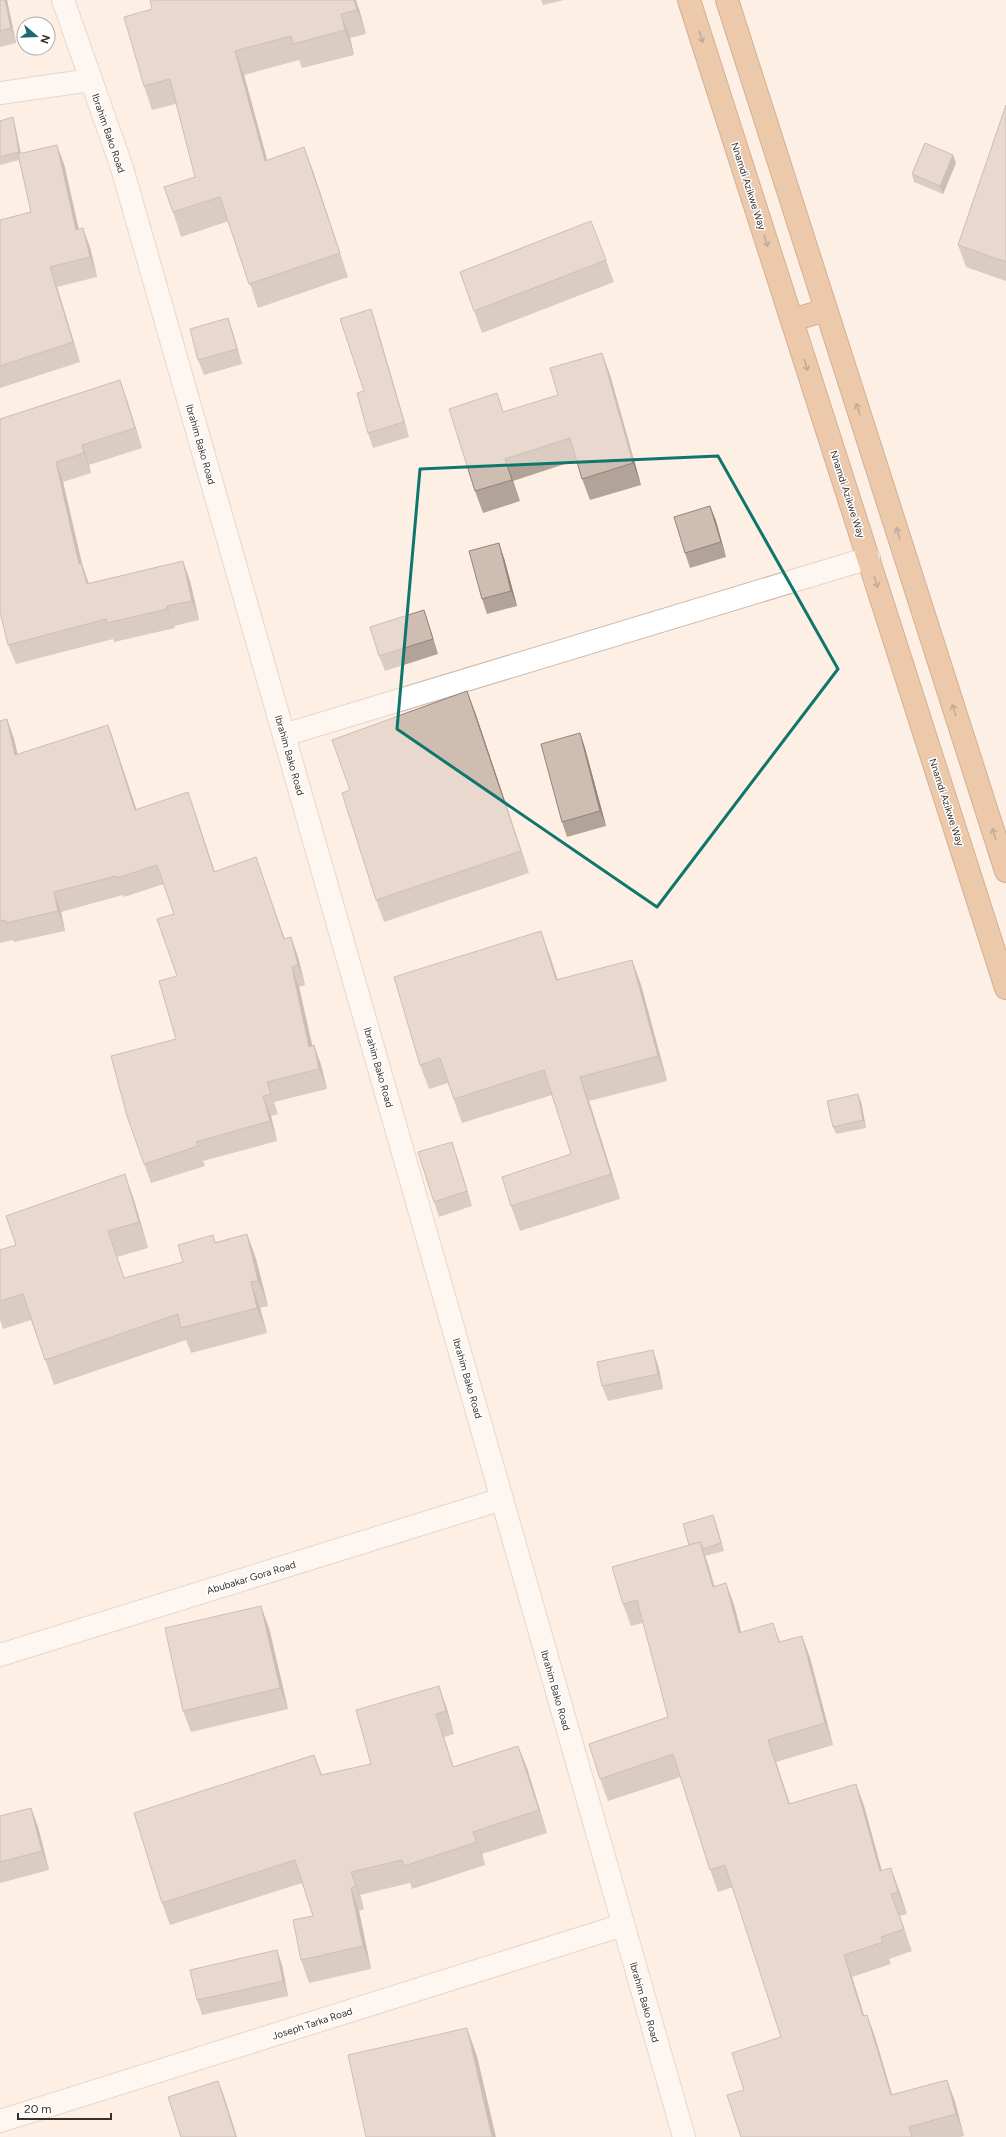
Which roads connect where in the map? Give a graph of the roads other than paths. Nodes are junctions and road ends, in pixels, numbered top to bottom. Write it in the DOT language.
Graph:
graph roads {
  1 [pos="63,0"];
  2 [pos="689,0"];
  3 [pos="727,0"];
  4 [pos="91,80"];
  5 [pos="0,94"];
  6 [pos="826,310"];
  7 [pos="792,320"];
  8 [pos="869,558"];
  9 [pos="284,734"];
  10 [pos="1006,871"];
  11 [pos="1006,988"];
  12 [pos="502,1499"];
  13 [pos="0,1655"];
  14 [pos="623,1925"];
  15 [pos="0,2121"];
  16 [pos="684,2137"];
  1 -- 4 [label="street, Ibrahim Bako Road"];
  2 -- 7 [label="highway, Nnamdi Azikwe Way, one-way"];
  3 -- 6 [label="highway"];
  4 -- 5 [label="street"];
  4 -- 9 [label="street, Ibrahim Bako Road"];
  6 -- 7 [label="highway"];
  10 -- 6 [label="highway, one-way"];
  7 -- 8 [label="highway, Nnamdi Azikwe Way, one-way"];
  8 -- 9 [label="street"];
  8 -- 11 [label="highway, Nnamdi Azikwe Way, one-way"];
  9 -- 12 [label="street, Ibrahim Bako Road"];
  12 -- 13 [label="street, Abubakar Gora Road"];
  12 -- 14 [label="street, Ibrahim Bako Road"];
  14 -- 15 [label="street, Joseph Tarka Road"];
  14 -- 16 [label="street, Ibrahim Bako Road"];
}
